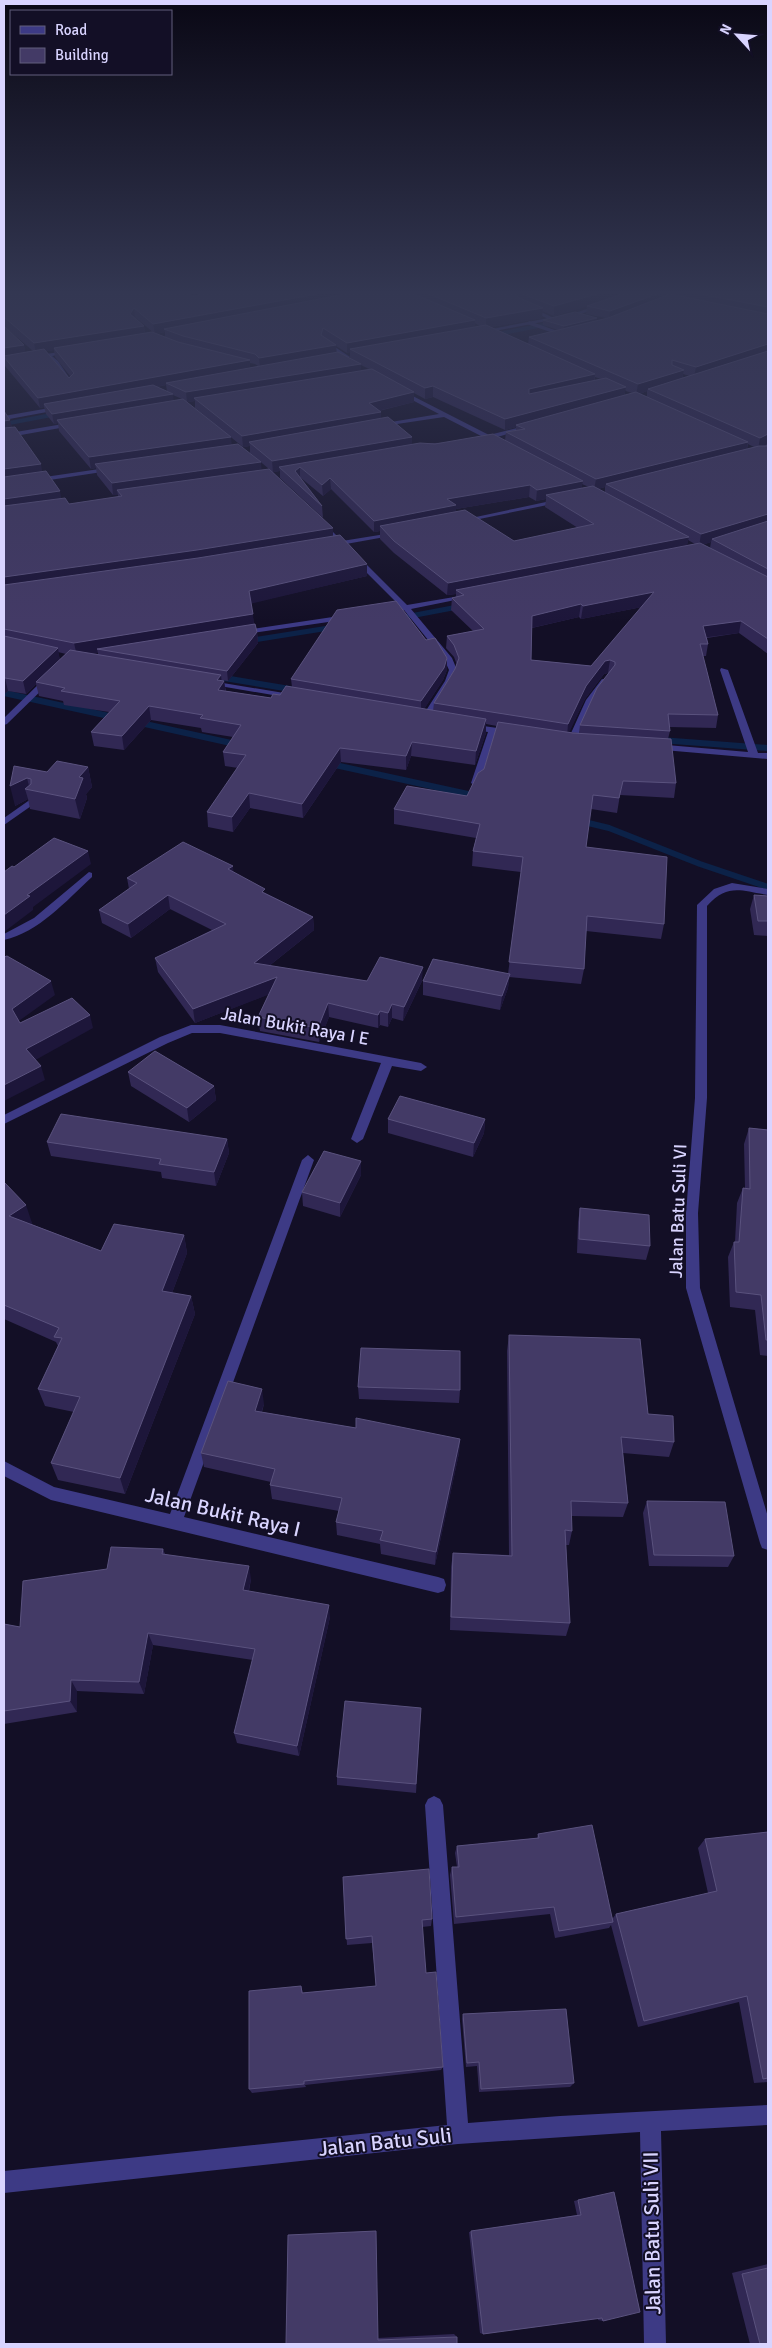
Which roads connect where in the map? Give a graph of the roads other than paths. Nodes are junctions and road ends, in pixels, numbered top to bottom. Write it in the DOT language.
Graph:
graph roads {
  1 [pos="422,404"];
  2 [pos="70,406"];
  3 [pos="443,415"];
  4 [pos="4,418"];
  5 [pos="80,423"];
  6 [pos="376,427"];
  7 [pos="528,428"];
  8 [pos="4,436"];
  9 [pos="490,438"];
  10 [pos="471,441"];
  11 [pos="498,442"];
  12 [pos="122,468"];
  13 [pos="4,485"];
  14 [pos="567,500"];
  15 [pos="314,516"];
  16 [pos="455,522"];
  17 [pos="408,531"];
  18 [pos="343,542"];
  19 [pos="317,547"];
  20 [pos="470,596"];
  21 [pos="406,608"];
  22 [pos="377,612"];
  23 [pos="358,615"];
  24 [pos="232,634"];
  25 [pos="724,670"];
  26 [pos="57,671"];
  27 [pos="608,678"];
  28 [pos="198,680"];
  29 [pos="306,699"];
  30 [pos="414,718"];
  31 [pos="424,720"];
  32 [pos="434,721"];
  33 [pos="4,722"];
  34 [pos="464,726"];
  35 [pos="494,730"];
  36 [pos="522,735"];
  37 [pos="561,740"];
  38 [pos="642,746"];
  39 [pos="754,755"];
  40 [pos="768,756"];
  41 [pos="476,783"];
  42 [pos="31,802"];
  43 [pos="4,822"];
  44 [pos="89,875"];
  45 [pos="768,892"];
  46 [pos="4,937"];
  47 [pos="388,1060"];
  48 [pos="421,1067"];
  49 [pos="4,1120"];
  50 [pos="358,1139"];
  51 [pos="308,1160"];
  52 [pos="4,1468"];
  53 [pos="175,1522"];
  54 [pos="768,1543"];
  55 [pos="438,1585"];
  56 [pos="434,1805"];
  57 [pos="768,2115"];
  58 [pos="650,2122"];
  59 [pos="458,2134"];
  60 [pos="4,2182"];
  61 [pos="655,2344"];
  1 -- 3 [label="street"];
  2 -- 4 [label="street"];
  3 -- 6 [label="street"];
  3 -- 9 [label="street"];
  5 -- 8 [label="street"];
  7 -- 9 [label="street"];
  9 -- 10 [label="street"];
  9 -- 11 [label="street"];
  12 -- 13 [label="street"];
  14 -- 16 [label="street"];
  15 -- 18 [label="street"];
  17 -- 18 [label="street"];
  18 -- 19 [label="street"];
  18 -- 21 [label="street"];
  20 -- 21 [label="street"];
  21 -- 22 [label="street"];
  21 -- 31 [label="street"];
  23 -- 24 [label="street"];
  25 -- 39 [label="street"];
  26 -- 33 [label="street"];
  27 -- 37 [label="street"];
  28 -- 29 [label="street"];
  30 -- 31 [label="street"];
  31 -- 32 [label="street"];
  34 -- 35 [label="street"];
  35 -- 36 [label="street"];
  35 -- 41 [label="street"];
  38 -- 39 [label="street"];
  39 -- 40 [label="street"];
  42 -- 43 [label="street"];
  44 -- 46 [label="street"];
  45 -- 54 [label="street, Jalan Batu Suli VI"];
  47 -- 48 [label="street, Jalan Bukit Raya I E"];
  47 -- 49 [label="street, Jalan Bukit Raya I E"];
  47 -- 50 [label="street"];
  51 -- 53 [label="street"];
  52 -- 53 [label="street, Jalan Bukit Raya I"];
  53 -- 55 [label="street, Jalan Bukit Raya I"];
  56 -- 59 [label="street"];
  57 -- 58 [label="street, Jalan Batu Suli"];
  58 -- 59 [label="street, Jalan Batu Suli"];
  58 -- 61 [label="street, Jalan Batu Suli VII"];
  59 -- 60 [label="street, Jalan Batu Suli"];
}
